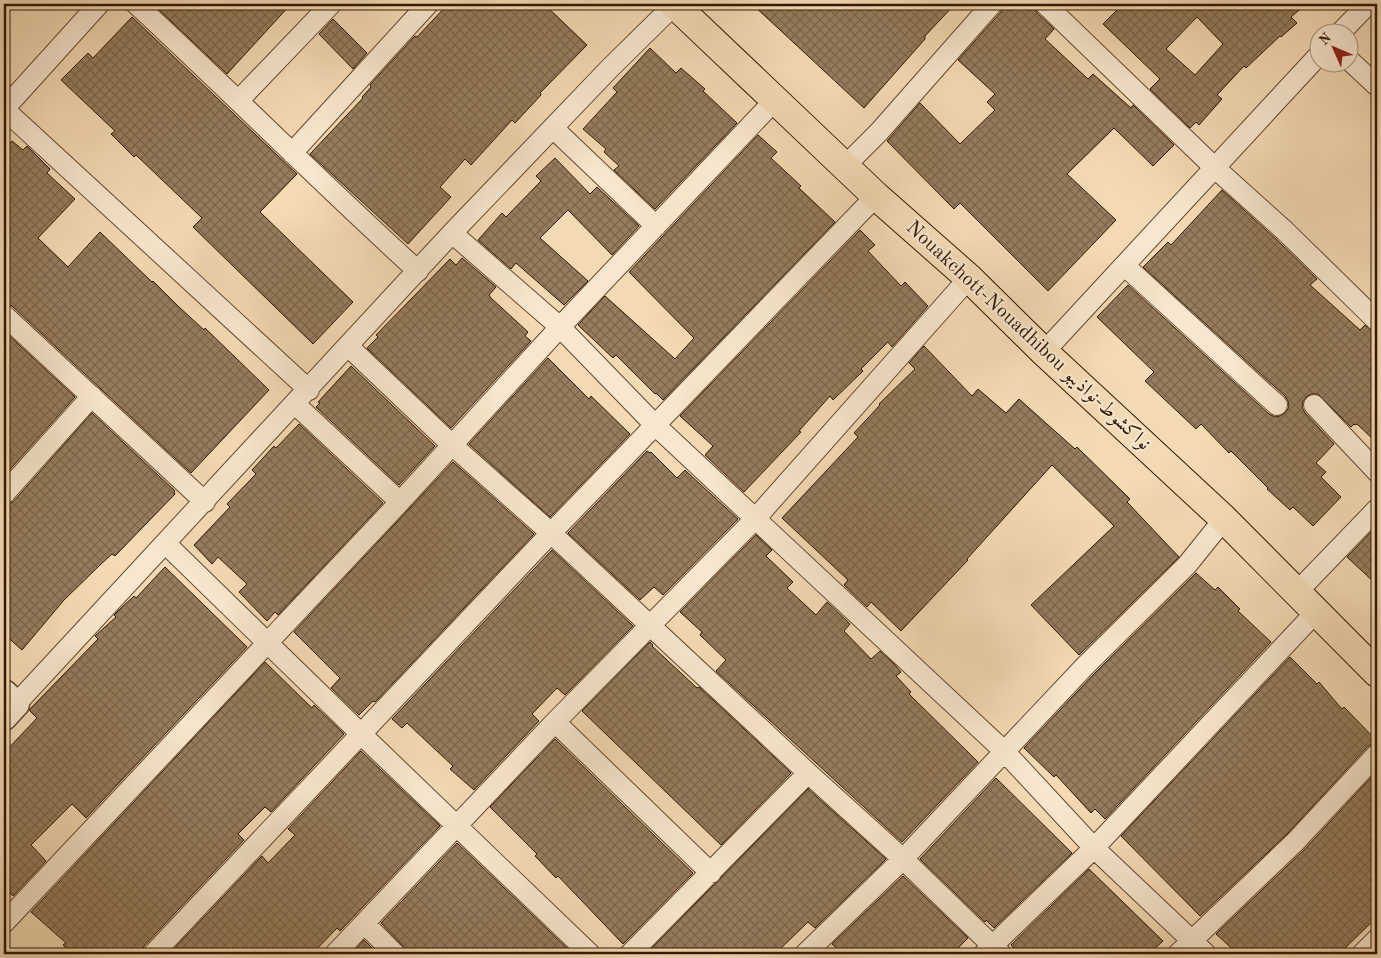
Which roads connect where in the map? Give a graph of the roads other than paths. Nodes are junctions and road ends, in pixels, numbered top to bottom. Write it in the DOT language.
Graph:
graph roads {
  1 [pos="99,4"];
  2 [pos="136,4"];
  3 [pos="331,4"];
  4 [pos="674,4"];
  5 [pos="992,4"];
  6 [pos="1045,4"];
  7 [pos="1368,4"];
  8 [pos="416,8"];
  9 [pos="1351,22"];
  10 [pos="1308,67"];
  11 [pos="1358,68"];
  12 [pos="1377,86"];
  13 [pos="239,100"];
  14 [pos="775,100"];
  15 [pos="4,109"];
  16 [pos="553,128"];
  17 [pos="292,153"];
  18 [pos="845,166"];
  19 [pos="1215,168"];
  20 [pos="876,196"];
  21 [pos="656,226"];
  22 [pos="452,233"];
  23 [pos="1125,266"];
  24 [pos="418,271"];
  25 [pos="969,278"];
  26 [pos="4,315"];
  27 [pos="1377,321"];
  28 [pos="560,327"];
  29 [pos="349,347"];
  30 [pos="1044,352"];
  31 [pos="308,390"];
  32 [pos="92,396"];
  33 [pos="295,404"];
  34 [pos="1277,405"];
  35 [pos="1314,405"];
  36 [pos="655,425"];
  37 [pos="452,445"];
  38 [pos="1377,472"];
  39 [pos="4,494"];
  40 [pos="204,502"];
  41 [pos="400,502"];
  42 [pos="1377,509"];
  43 [pos="755,519"];
  44 [pos="1224,519"];
  45 [pos="551,533"];
  46 [pos="165,544"];
  47 [pos="1297,592"];
  48 [pos="1316,612"];
  49 [pos="650,625"];
  50 [pos="268,643"];
  51 [pos="1377,673"];
  52 [pos="8,704"];
  53 [pos="555,722"];
  54 [pos="361,734"];
  55 [pos="1005,752"];
  56 [pos="1377,754"];
  57 [pos="808,773"];
  58 [pos="456,825"];
  59 [pos="1094,848"];
  60 [pos="903,859"];
  61 [pos="711,873"];
  62 [pos="4,923"];
  63 [pos="364,923"];
  64 [pos="1377,939"];
  65 [pos="1199,947"];
  66 [pos="992,951"];
  67 [pos="153,954"];
  68 [pos="335,954"];
  69 [pos="395,954"];
  70 [pos="590,954"];
  71 [pos="630,954"];
  72 [pos="805,954"];
  73 [pos="1178,954"];
  74 [pos="1362,954"];
  1 -- 15 [label="street"];
  2 -- 13 [label="street"];
  3 -- 13 [label="street"];
  4 -- 14 [label="highway, Nouakchott-Nouadhibou نواكشوط-نواذيبو"];
  4 -- 16 [label="street"];
  5 -- 18 [label="street"];
  6 -- 19 [label="street"];
  7 -- 9 [label="street"];
  8 -- 17 [label="street"];
  10 -- 19 [label="street"];
  11 -- 12 [label="street"];
  13 -- 17 [label="street"];
  14 -- 18 [label="highway, Nouakchott-Nouadhibou نواكشوط-نواذيبو"];
  14 -- 21 [label="street"];
  15 -- 31 [label="street"];
  16 -- 21 [label="street"];
  16 -- 22 [label="street"];
  17 -- 24 [label="street"];
  18 -- 20 [label="highway, Nouakchott-Nouadhibou نواكشوط-نواذيبو"];
  19 -- 23 [label="street"];
  19 -- 27 [label="street"];
  20 -- 25 [label="highway, Nouakchott-Nouadhibou نواكشوط-نواذيبو"];
  20 -- 36 [label="street"];
  21 -- 28 [label="street"];
  22 -- 24 [label="street"];
  22 -- 28 [label="street"];
  23 -- 30 [label="street"];
  23 -- 34 [label="street"];
  24 -- 29 [label="street"];
  25 -- 30 [label="highway, Nouakchott-Nouadhibou نواكشوط-نواذيبو"];
  25 -- 43 [label="street"];
  26 -- 32 [label="street"];
  28 -- 36 [label="street"];
  28 -- 37 [label="street"];
  29 -- 31 [label="street"];
  29 -- 37 [label="street"];
  30 -- 44 [label="highway, Nouakchott-Nouadhibou نواكشوط-نواذيبو"];
  31 -- 33 [label="street"];
  32 -- 39 [label="street"];
  32 -- 40 [label="street"];
  33 -- 40 [label="street"];
  33 -- 41 [label="street"];
  35 -- 38 [label="street"];
  36 -- 43 [label="street"];
  36 -- 45 [label="street"];
  37 -- 41 [label="street"];
  37 -- 45 [label="street"];
  40 -- 46 [label="street"];
  41 -- 50 [label="street"];
  42 -- 47 [label="street"];
  43 -- 49 [label="street"];
  43 -- 55 [label="street"];
  44 -- 47 [label="highway, Nouakchott-Nouadhibou نواكشوط-نواذيبو"];
  44 -- 55 [label="street"];
  45 -- 49 [label="street"];
  45 -- 54 [label="street"];
  46 -- 50 [label="street"];
  46 -- 52 [label="street"];
  47 -- 48 [label="highway, Nouakchott-Nouadhibou نواكشوط-نواذيبو"];
  48 -- 51 [label="highway, Nouakchott-Nouadhibou نواكشوط-نواذيبو"];
  48 -- 59 [label="street"];
  49 -- 53 [label="street"];
  49 -- 57 [label="street"];
  50 -- 54 [label="street"];
  50 -- 62 [label="street"];
  53 -- 58 [label="street"];
  53 -- 61 [label="street"];
  54 -- 58 [label="street"];
  54 -- 67 [label="street"];
  55 -- 59 [label="street"];
  55 -- 60 [label="street"];
  56 -- 65 [label="street"];
  57 -- 60 [label="street"];
  57 -- 61 [label="street"];
  58 -- 63 [label="street"];
  58 -- 70 [label="street"];
  59 -- 65 [label="street"];
  59 -- 66 [label="street"];
  60 -- 66 [label="street"];
  60 -- 72 [label="street"];
  61 -- 71 [label="street"];
  63 -- 68 [label="street"];
  63 -- 69 [label="street"];
  64 -- 74 [label="street"];
  65 -- 73 [label="street"];
}
